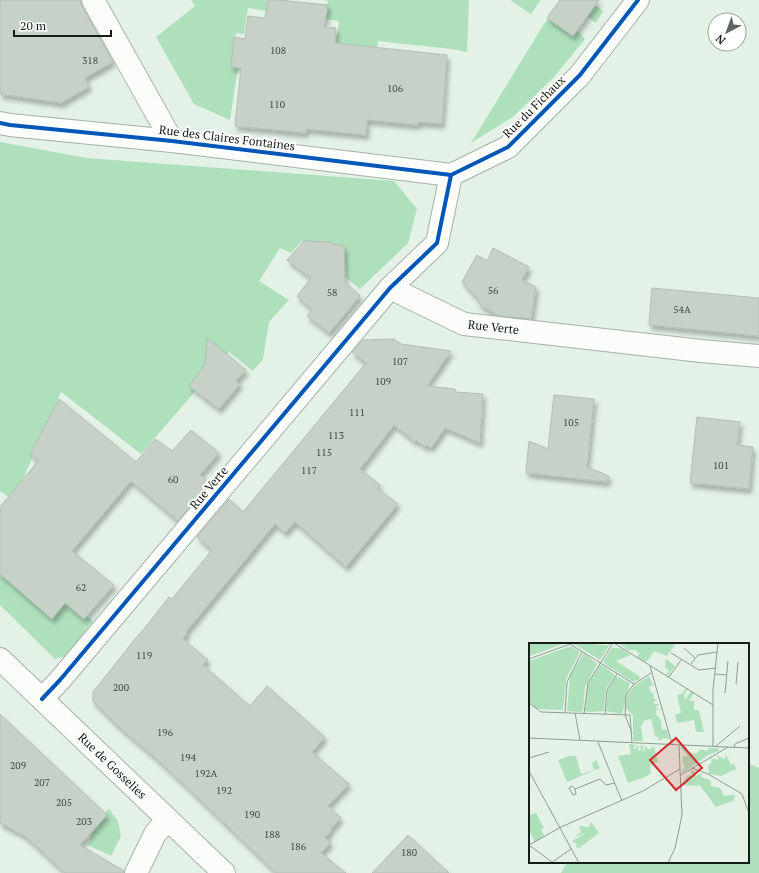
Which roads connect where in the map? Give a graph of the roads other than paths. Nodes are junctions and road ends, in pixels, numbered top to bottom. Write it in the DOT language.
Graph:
graph roads {
  1 [pos="93,0"];
  2 [pos="638,0"];
  3 [pos="0,123"];
  4 [pos="172,141"];
  5 [pos="451,176"];
  6 [pos="390,288"];
  7 [pos="759,356"];
  8 [pos="0,659"];
  9 [pos="42,699"];
  10 [pos="167,820"];
  11 [pos="136,873"];
  12 [pos="224,873"];
  1 -- 4 [label="street, Rue des Claires Fontaines"];
  2 -- 5 [label="street, Rue du Fichaux"];
  3 -- 4 [label="street, Rue des Claires Fontaines"];
  4 -- 5 [label="street, Rue des Claires Fontaines"];
  5 -- 6 [label="street"];
  6 -- 7 [label="street, Rue Verte"];
  6 -- 9 [label="street, Rue Verte"];
  8 -- 9 [label="street, Rue de Gosselies"];
  9 -- 10 [label="street, Rue de Gosselies"];
  10 -- 11 [label="street"];
  10 -- 12 [label="street, Rue de Gosselies"];
}
